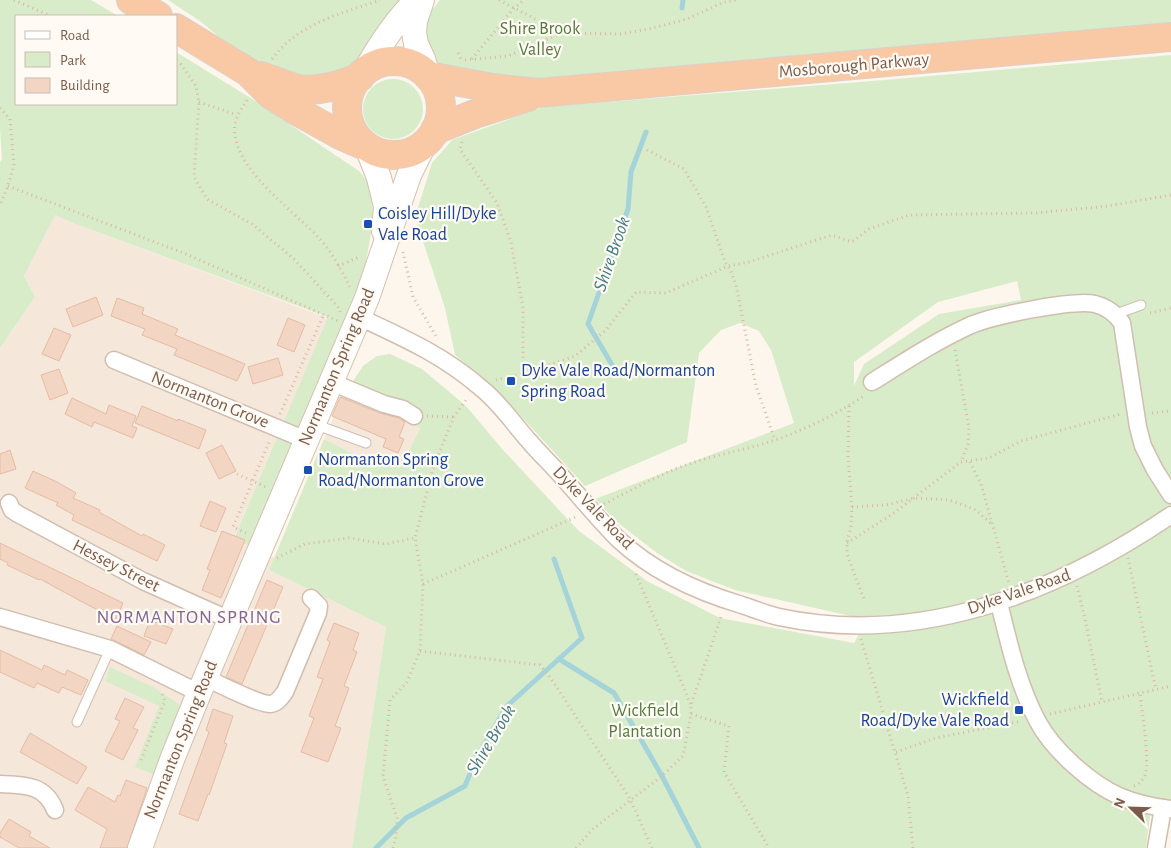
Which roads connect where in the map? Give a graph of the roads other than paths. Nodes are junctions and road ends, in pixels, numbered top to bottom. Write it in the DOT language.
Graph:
graph roads {
  1 [pos="132,0"];
  2 [pos="417,0"];
  3 [pos="422,0"];
  4 [pos="156,15"];
  5 [pos="178,29"];
  6 [pos="1171,37"];
  7 [pos="362,75"];
  8 [pos="428,76"];
  9 [pos="256,77"];
  10 [pos="538,93"];
  11 [pos="429,138"];
  12 [pos="365,146"];
  13 [pos="393,246"];
  14 [pos="1141,304"];
  15 [pos="1116,314"];
  16 [pos="353,323"];
  17 [pos="114,360"];
  18 [pos="331,382"];
  19 [pos="872,386"];
  20 [pos="414,416"];
  21 [pos="310,432"];
  22 [pos="366,443"];
  23 [pos="1171,495"];
  24 [pos="9,503"];
  25 [pos="1171,515"];
  26 [pos="311,598"];
  27 [pos="1006,600"];
  28 [pos="0,617"];
  29 [pos="230,620"];
  30 [pos="110,649"];
  31 [pos="202,685"];
  32 [pos="77,722"];
  33 [pos="0,784"];
  34 [pos="1167,808"];
  35 [pos="55,810"];
  36 [pos="140,848"];
  37 [pos="1156,848"];
  1 -- 4 [label="highway"];
  2 -- 7 [label="main road"];
  3 -- 8 [label="main road"];
  5 -- 9 [label="highway"];
  6 -- 10 [label="highway, Mosborough Parkway"];
  7 -- 8 [label="highway"];
  7 -- 9 [label="highway"];
  7 -- 12 [label="highway"];
  8 -- 10 [label="highway, Mosborough Parkway"];
  8 -- 11 [label="highway"];
  9 -- 12 [label="highway"];
  10 -- 11 [label="highway, Mosborough Parkway"];
  11 -- 12 [label="highway"];
  11 -- 13 [label="main road, Normanton Spring Road"];
  12 -- 13 [label="main road, Normanton Spring Road"];
  13 -- 16 [label="main road, Normanton Spring Road"];
  14 -- 15 [label="lane"];
  15 -- 19 [label="street"];
  15 -- 23 [label="street"];
  16 -- 18 [label="main road, Normanton Spring Road"];
  16 -- 27 [label="street, Dyke Vale Road"];
  17 -- 21 [label="street, Normanton Grove"];
  18 -- 20 [label="street"];
  18 -- 21 [label="main road, Normanton Spring Road"];
  21 -- 22 [label="lane"];
  21 -- 29 [label="main road, Normanton Spring Road"];
  24 -- 29 [label="street, Hessey Street"];
  25 -- 27 [label="street, Dyke Vale Road"];
  26 -- 31 [label="street"];
  27 -- 34 [label="street"];
  28 -- 30 [label="street"];
  29 -- 31 [label="main road, Normanton Spring Road"];
  30 -- 31 [label="street"];
  30 -- 32 [label="lane"];
  31 -- 36 [label="main road, Normanton Spring Road"];
  33 -- 35 [label="street"];
  34 -- 37 [label="street"];
}
